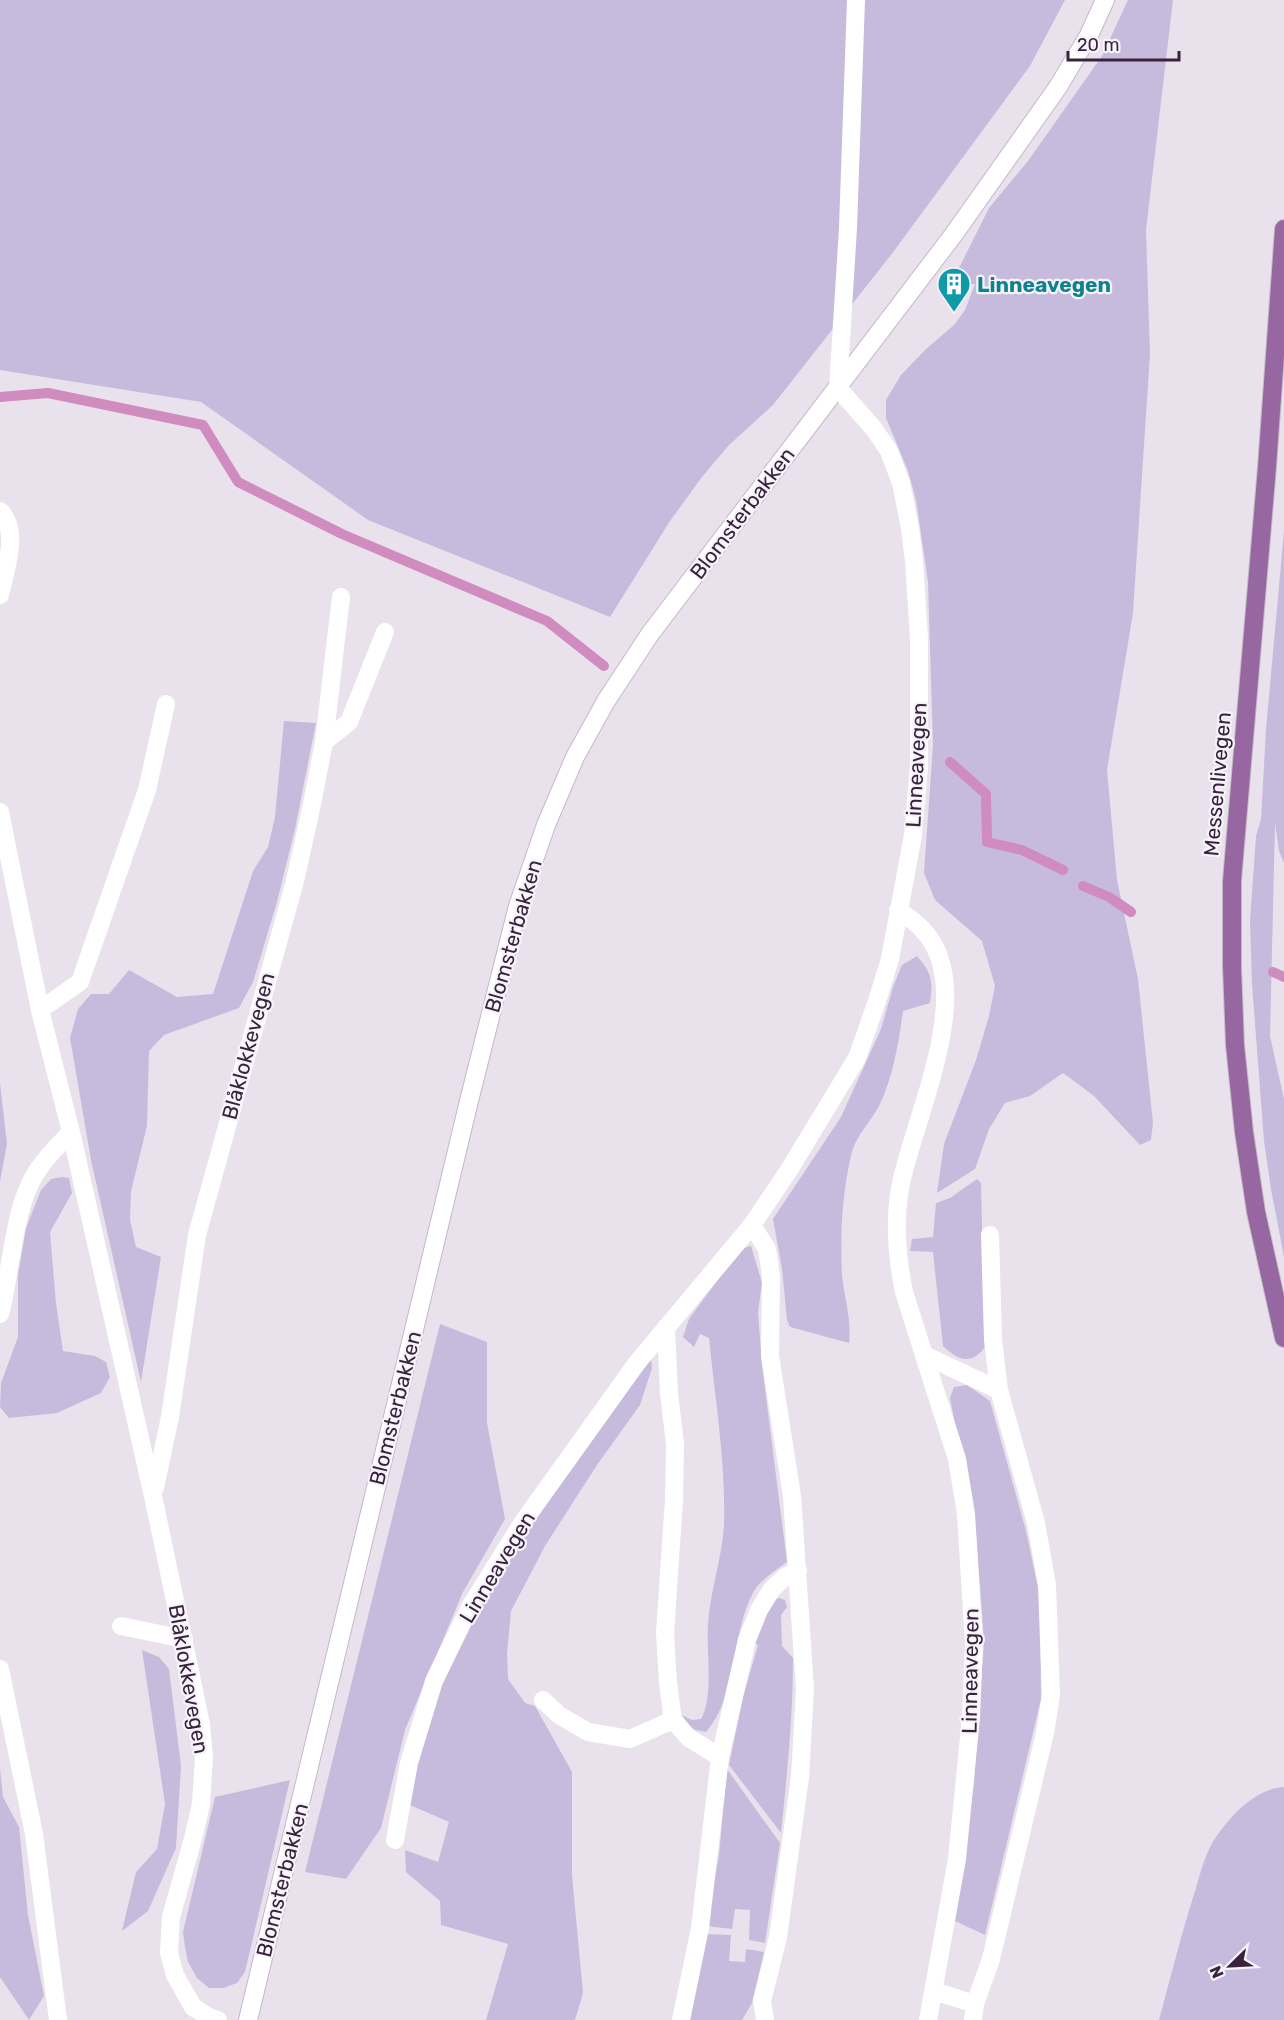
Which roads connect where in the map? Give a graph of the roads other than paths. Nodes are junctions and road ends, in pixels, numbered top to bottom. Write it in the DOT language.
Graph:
graph roads {
  1 [pos="856,0"];
  2 [pos="1105,0"];
  3 [pos="1284,229"];
  4 [pos="838,388"];
  5 [pos="0,511"];
  6 [pos="0,596"];
  7 [pos="341,597"];
  8 [pos="386,632"];
  9 [pos="166,704"];
  10 [pos="324,742"];
  11 [pos="0,812"];
  12 [pos="898,910"];
  13 [pos="40,1010"];
  14 [pos="71,1132"];
  15 [pos="752,1225"];
  16 [pos="990,1235"];
  17 [pos="0,1314"];
  18 [pos="666,1327"];
  19 [pos="1284,1338"];
  20 [pos="924,1355"];
  21 [pos="999,1390"];
  22 [pos="153,1496"];
  23 [pos="798,1571"];
  24 [pos="121,1626"];
  25 [pos="184,1639"];
  26 [pos="0,1668"];
  27 [pos="543,1700"];
  28 [pos="673,1720"];
  29 [pos="720,1757"];
  30 [pos="395,1840"];
  31 [pos="934,1991"];
  32 [pos="762,2001"];
  33 [pos="974,2012"];
  34 [pos="58,2020"];
  35 [pos="218,2020"];
  36 [pos="248,2020"];
  37 [pos="681,2020"];
  38 [pos="751,2020"];
  39 [pos="765,2020"];
  40 [pos="928,2020"];
  1 -- 4 [label="street"];
  2 -- 4 [label="street, Blomsterbakken"];
  3 -- 19 [label="main road, Messenlivegen"];
  4 -- 12 [label="street, Linneavegen"];
  4 -- 36 [label="street, Blomsterbakken"];
  5 -- 6 [label="street"];
  7 -- 10 [label="street, Blåklokkevegen"];
  8 -- 10 [label="street"];
  9 -- 13 [label="street"];
  10 -- 22 [label="street, Blåklokkevegen"];
  11 -- 13 [label="street, Blåklokkevegen"];
  12 -- 15 [label="street, Linneavegen"];
  12 -- 20 [label="street, Linneavegen"];
  13 -- 14 [label="street, Blåklokkevegen"];
  14 -- 17 [label="street"];
  14 -- 22 [label="street, Blåklokkevegen"];
  15 -- 18 [label="street, Linneavegen"];
  15 -- 23 [label="street"];
  16 -- 21 [label="street"];
  18 -- 28 [label="street"];
  18 -- 30 [label="street, Linneavegen"];
  20 -- 21 [label="street"];
  20 -- 31 [label="street, Linneavegen"];
  21 -- 33 [label="street"];
  22 -- 25 [label="street, Blåklokkevegen"];
  23 -- 29 [label="street"];
  23 -- 32 [label="street"];
  24 -- 25 [label="street"];
  25 -- 35 [label="street, Blåklokkevegen"];
  26 -- 34 [label="street"];
  27 -- 28 [label="street"];
  28 -- 29 [label="street"];
  29 -- 37 [label="street"];
  31 -- 33 [label="street"];
  31 -- 40 [label="street, Linneavegen"];
  32 -- 38 [label="street"];
  32 -- 39 [label="street"];
}
